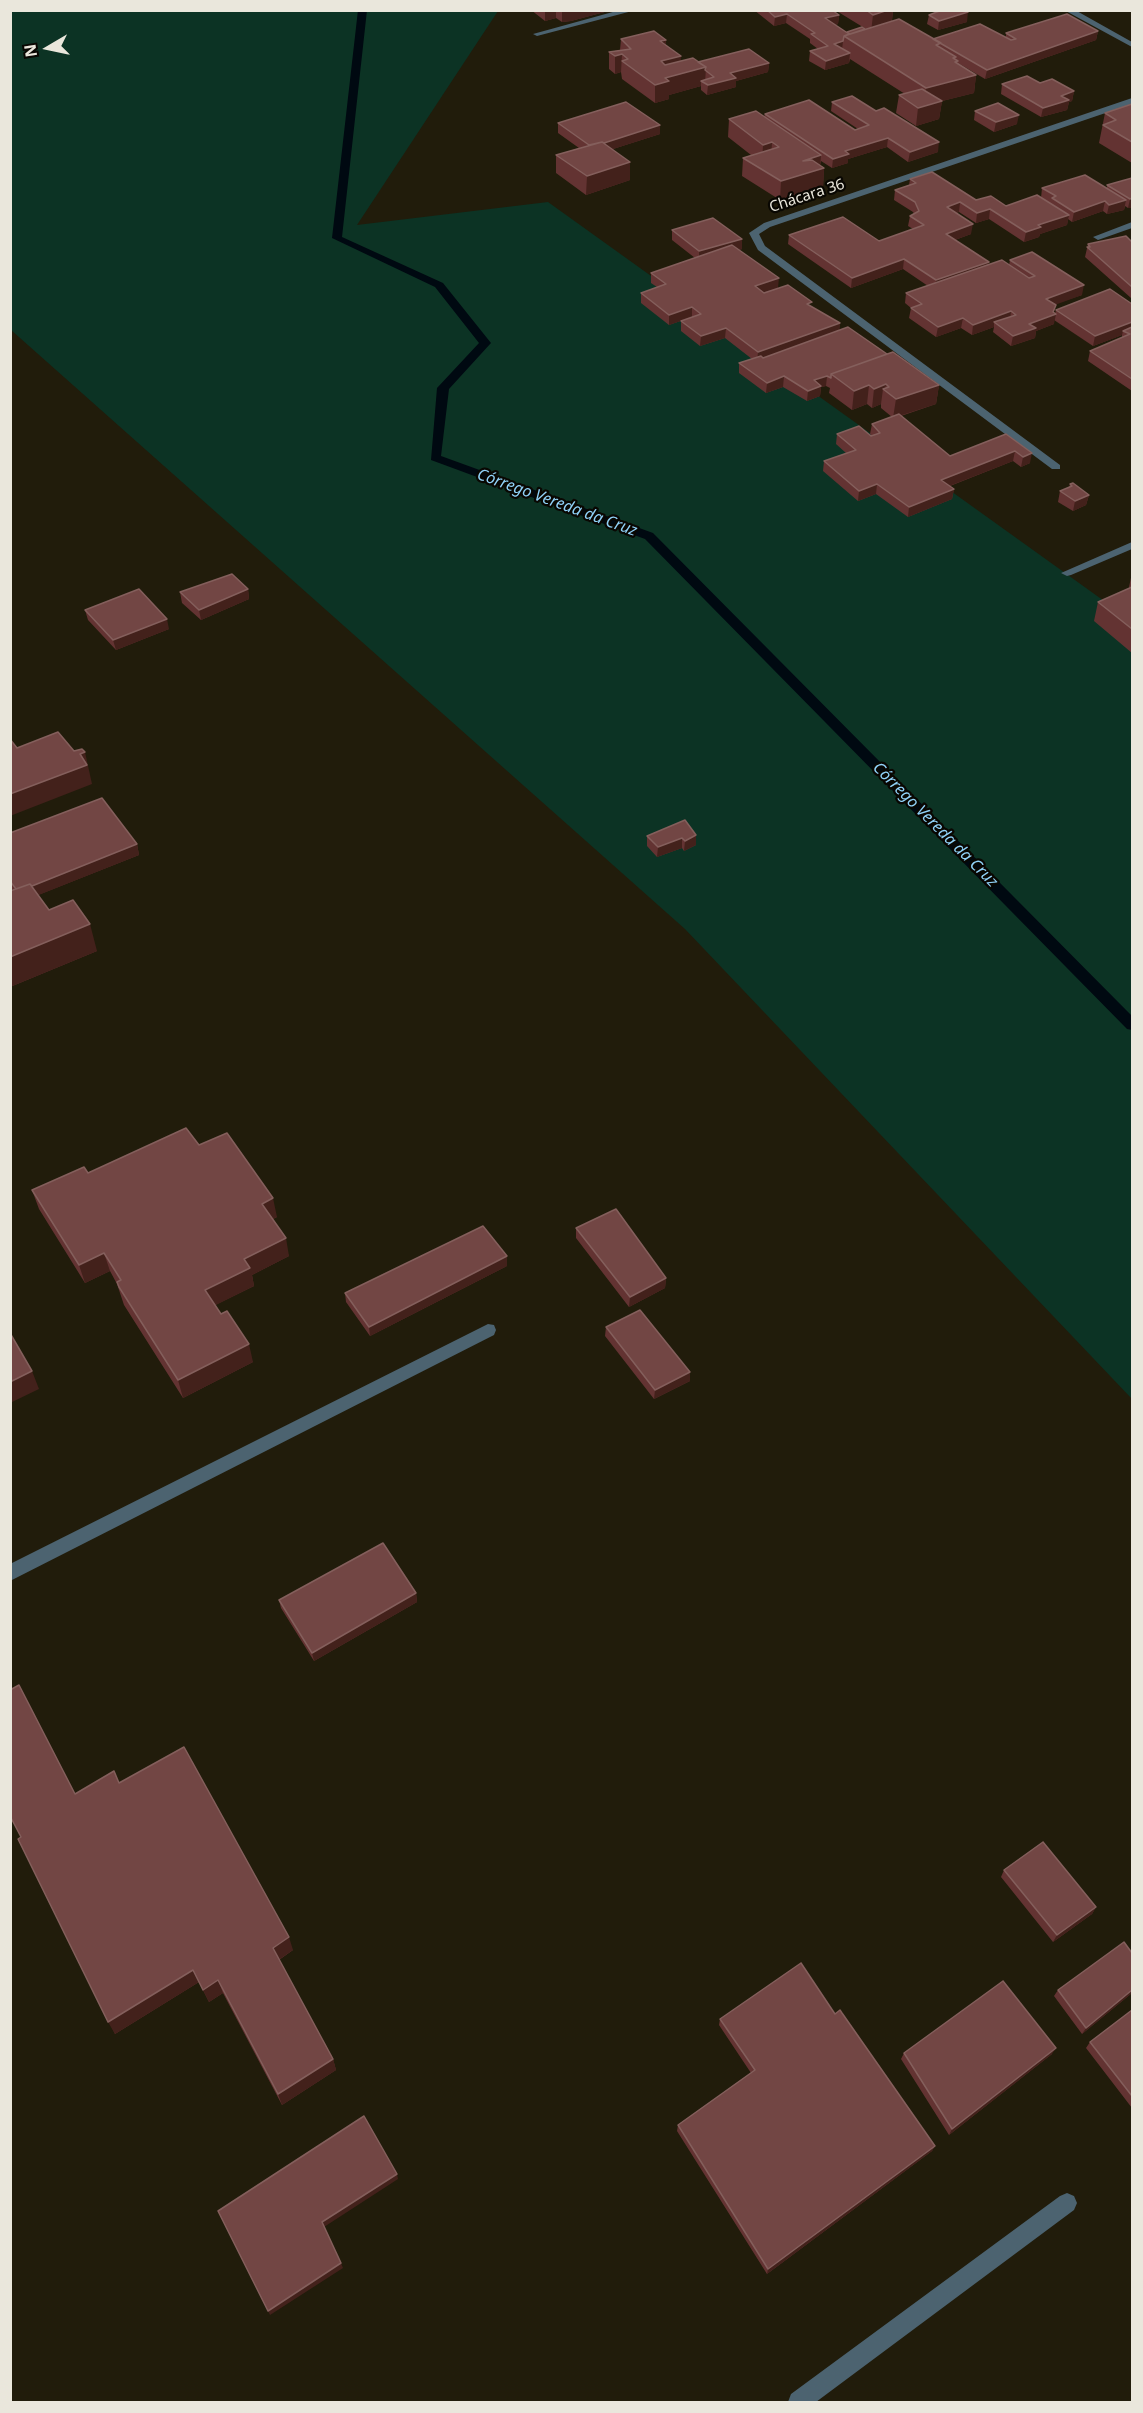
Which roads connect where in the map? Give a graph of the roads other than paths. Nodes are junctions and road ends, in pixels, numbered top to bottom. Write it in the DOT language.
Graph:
graph roads {
  1 [pos="632,10"];
  2 [pos="1068,10"];
  3 [pos="537,34"];
  4 [pos="1132,45"];
  5 [pos="1132,101"];
  6 [pos="1132,225"];
  7 [pos="1098,237"];
  8 [pos="1056,467"];
  9 [pos="1132,545"];
  10 [pos="1067,573"];
  11 [pos="488,1330"];
  12 [pos="10,1574"];
  13 [pos="1067,2203"];
  14 [pos="799,2403"];
  1 -- 3 [label="street"];
  2 -- 4 [label="street"];
  5 -- 8 [label="street, Chácara 36"];
  6 -- 7 [label="street"];
  9 -- 10 [label="street"];
  11 -- 12 [label="street"];
  13 -- 14 [label="street"];
}
